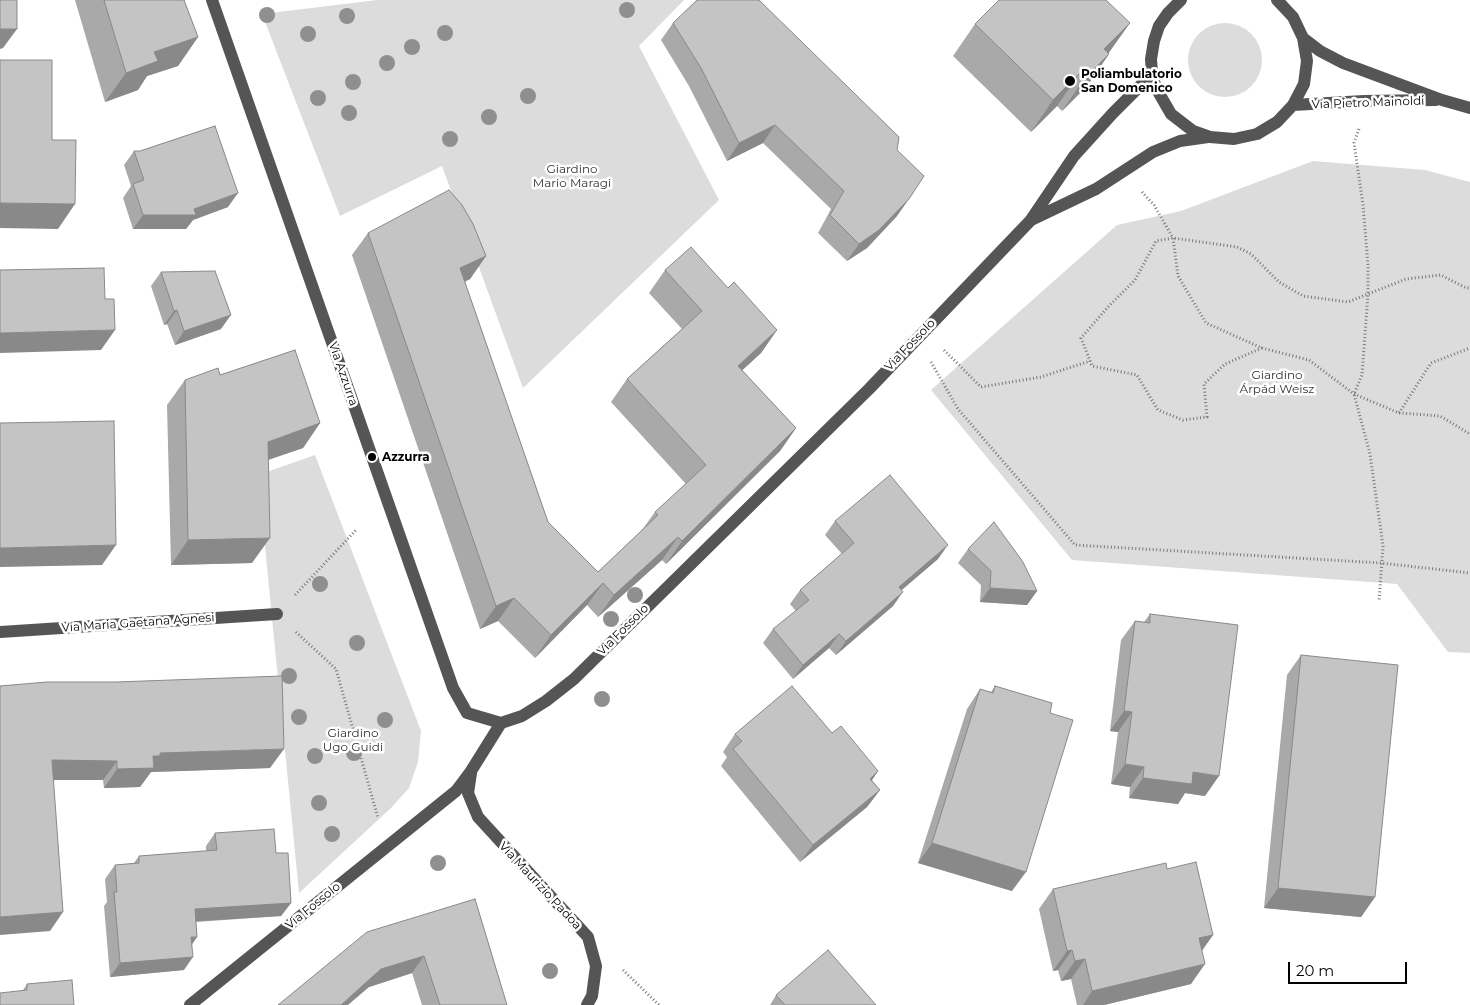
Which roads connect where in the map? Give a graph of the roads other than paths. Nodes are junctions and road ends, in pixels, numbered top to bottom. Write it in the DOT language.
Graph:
graph roads {
  1 [pos="212,0"];
  2 [pos="1182,0"];
  3 [pos="1277,0"];
  4 [pos="1303,38"];
  5 [pos="1152,74"];
  6 [pos="1442,100"];
  7 [pos="1293,105"];
  8 [pos="1470,108"];
  9 [pos="1210,137"];
  10 [pos="1030,221"];
  11 [pos="277,614"];
  12 [pos="0,632"];
  13 [pos="501,723"];
  14 [pos="471,771"];
  15 [pos="190,1005"];
  16 [pos="587,1005"];
  1 -- 13 [label="street, Via Azzurra"];
  2 -- 5 [label="street"];
  3 -- 4 [label="street"];
  4 -- 6 [label="street, Via Pietro Mainoldi"];
  4 -- 7 [label="street"];
  5 -- 9 [label="street"];
  5 -- 10 [label="street, Via Fossolo"];
  6 -- 7 [label="street, Via Pietro Mainoldi"];
  6 -- 8 [label="street, Via Pietro Mainoldi"];
  7 -- 9 [label="street"];
  9 -- 10 [label="street, Via Fossolo"];
  10 -- 13 [label="street, Via Fossolo"];
  11 -- 12 [label="street, Via Maria Gaetana Agnesi"];
  13 -- 14 [label="street, Via Fossolo"];
  14 -- 15 [label="street, Via Fossolo"];
  14 -- 16 [label="street, Via Maurizio Padoa"];
}
